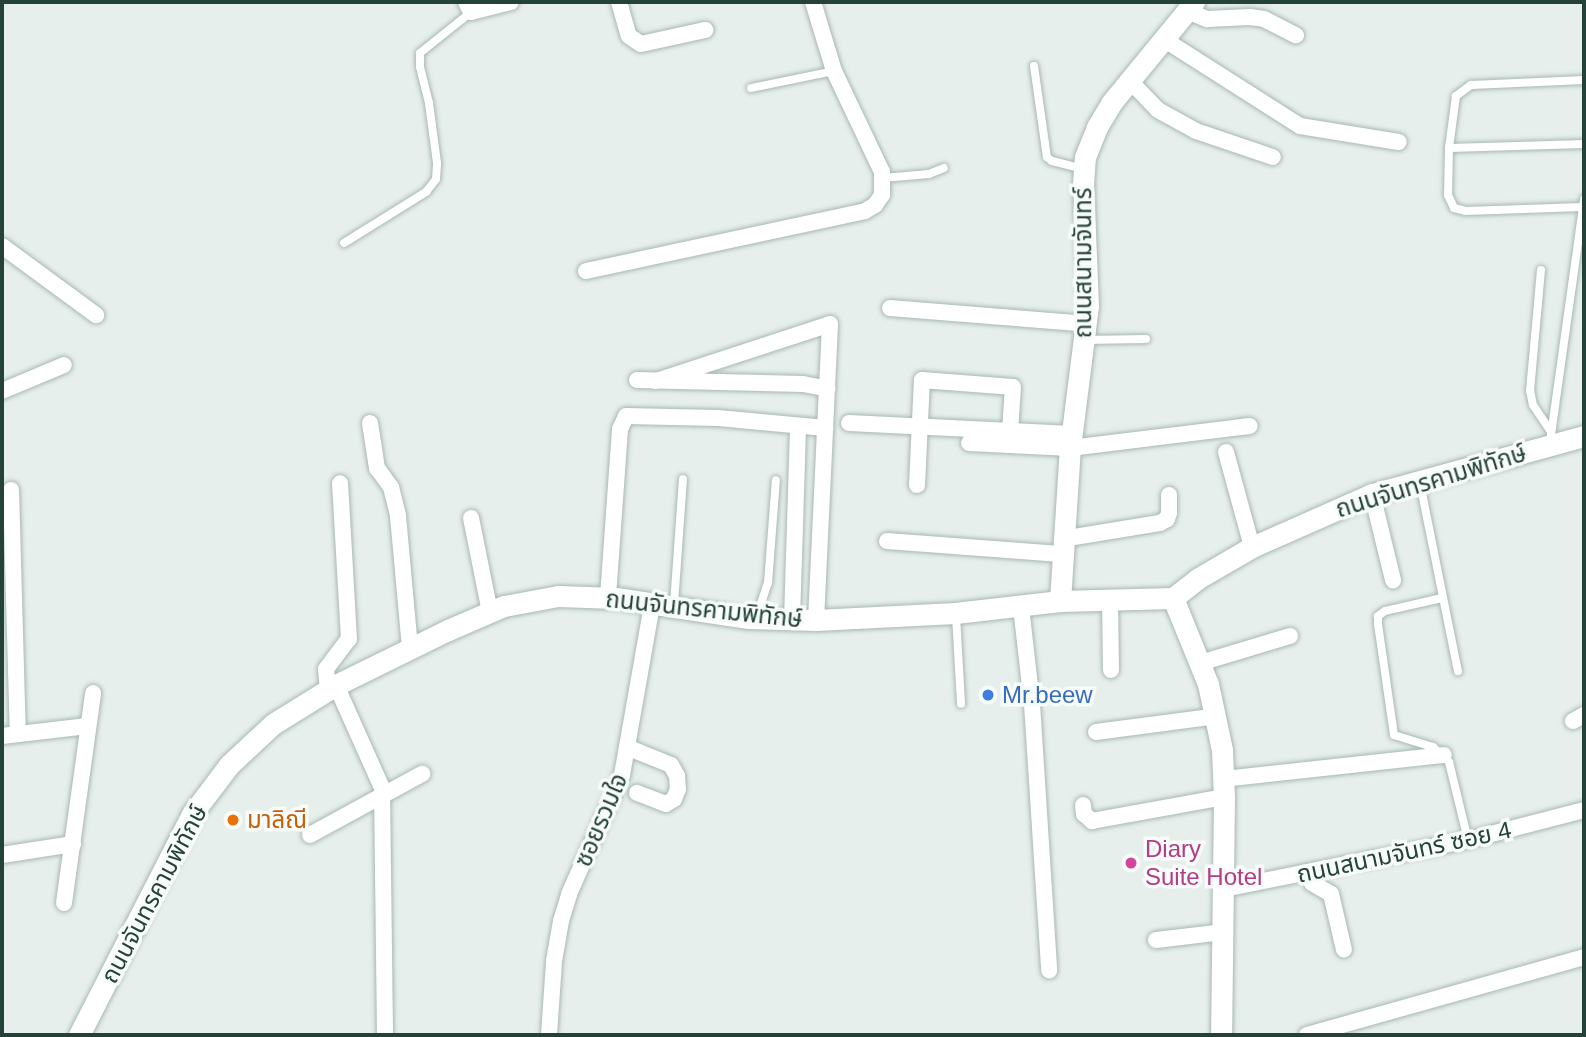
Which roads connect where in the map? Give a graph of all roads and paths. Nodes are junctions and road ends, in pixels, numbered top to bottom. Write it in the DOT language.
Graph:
graph roads {
  1 [pos="512,2"];
  2 [pos="619,2"];
  3 [pos="813,2"];
  4 [pos="1191,6"];
  5 [pos="469,7"];
  6 [pos="705,30"];
  7 [pos="1296,35"];
  8 [pos="1165,40"];
  9 [pos="1034,66"];
  10 [pos="834,71"];
  11 [pos="1584,80"];
  12 [pos="1130,81"];
  13 [pos="751,88"];
  14 [pos="1399,142"];
  15 [pos="1584,144"];
  16 [pos="1449,148"];
  17 [pos="1273,157"];
  18 [pos="944,168"];
  19 [pos="1084,168"];
  20 [pos="883,178"];
  21 [pos="1583,203"];
  22 [pos="344,243"];
  23 [pos="2,246"];
  24 [pos="1541,270"];
  25 [pos="586,271"];
  26 [pos="890,308"];
  27 [pos="96,315"];
  28 [pos="1085,332"];
  29 [pos="1146,339"];
  30 [pos="64,365"];
  31 [pos="637,380"];
  32 [pos="656,381"];
  33 [pos="828,389"];
  34 [pos="2,391"];
  35 [pos="370,423"];
  36 [pos="849,423"];
  37 [pos="798,426"];
  38 [pos="1250,426"];
  39 [pos="920,427"];
  40 [pos="826,428"];
  41 [pos="1010,430"];
  42 [pos="1584,436"];
  43 [pos="1550,439"];
  44 [pos="1071,441"];
  45 [pos="969,443"];
  46 [pos="1226,452"];
  47 [pos="684,479"];
  48 [pos="776,480"];
  49 [pos="1419,480"];
  50 [pos="340,483"];
  51 [pos="917,485"];
  52 [pos="10,490"];
  53 [pos="1372,494"];
  54 [pos="1169,495"];
  55 [pos="471,518"];
  56 [pos="887,541"];
  57 [pos="1062,546"];
  58 [pos="1252,547"];
  59 [pos="1393,580"];
  60 [pos="608,597"];
  61 [pos="1173,598"];
  62 [pos="1442,598"];
  63 [pos="1110,599"];
  64 [pos="1060,601"];
  65 [pos="663,606"];
  66 [pos="1021,607"];
  67 [pos="490,612"];
  68 [pos="956,613"];
  69 [pos="757,618"];
  70 [pos="792,620"];
  71 [pos="816,620"];
  72 [pos="8,633"];
  73 [pos="1290,636"];
  74 [pos="410,648"];
  75 [pos="1200,663"];
  76 [pos="1111,670"];
  77 [pos="1458,671"];
  78 [pos="332,688"];
  79 [pos="93,693"];
  80 [pos="961,704"];
  81 [pos="1217,716"];
  82 [pos="87,726"];
  83 [pos="1096,732"];
  84 [pos="10,735"];
  85 [pos="629,748"];
  86 [pos="1444,755"];
  87 [pos="422,774"];
  88 [pos="1224,788"];
  89 [pos="637,793"];
  90 [pos="383,796"];
  91 [pos="1083,805"];
  92 [pos="1584,810"];
  93 [pos="310,835"];
  94 [pos="1468,840"];
  95 [pos="73,844"];
  96 [pos="2,855"];
  97 [pos="1308,872"];
  98 [pos="1223,889"];
  99 [pos="64,903"];
  100 [pos="1223,932"];
  101 [pos="1156,940"];
  102 [pos="1343,950"];
  103 [pos="1584,957"];
  104 [pos="1049,970"];
  105 [pos="79,1035"];
  106 [pos="384,1035"];
  107 [pos="549,1035"];
  108 [pos="1221,1035"];
  109 [pos="1307,1035"];
  1 -- 5 [label="street"];
  2 -- 6 [label="street"];
  3 -- 10 [label="street"];
  4 -- 7 [label="street"];
  4 -- 8 [label="street, ถนนสนามจันทร์"];
  5 -- 22 [label="lane"];
  8 -- 12 [label="street, ถนนสนามจันทร์"];
  8 -- 14 [label="street"];
  9 -- 19 [label="lane"];
  10 -- 13 [label="lane"];
  10 -- 20 [label="street"];
  11 -- 16 [label="lane"];
  12 -- 17 [label="street"];
  12 -- 19 [label="street, ถนนสนามจันทร์"];
  15 -- 16 [label="lane"];
  16 -- 21 [label="lane"];
  18 -- 20 [label="lane"];
  19 -- 28 [label="street, ถนนสนามจันทร์"];
  20 -- 25 [label="street"];
  21 -- 43 [label="lane"];
  23 -- 27 [label="street"];
  24 -- 43 [label="lane"];
  26 -- 28 [label="street"];
  28 -- 29 [label="lane"];
  28 -- 44 [label="street, ถนนสนามจันทร์"];
  30 -- 34 [label="street"];
  31 -- 32 [label="street"];
  32 -- 33 [label="street"];
  32 -- 33 [label="street"];
  33 -- 40 [label="street"];
  35 -- 74 [label="street"];
  36 -- 39 [label="street"];
  37 -- 40 [label="street"];
  37 -- 60 [label="street"];
  37 -- 70 [label="street"];
  38 -- 44 [label="street"];
  39 -- 41 [label="street"];
  39 -- 41 [label="street"];
  39 -- 51 [label="street"];
  40 -- 71 [label="street"];
  41 -- 44 [label="street"];
  42 -- 43 [label="street, ถนนจันทรคามพิทักษ์"];
  43 -- 49 [label="street, ถนนจันทรคามพิทักษ์"];
  44 -- 45 [label="street"];
  44 -- 57 [label="street, ถนนสนามจันทร์"];
  46 -- 58 [label="street"];
  47 -- 65 [label="lane"];
  48 -- 69 [label="lane"];
  49 -- 53 [label="street, ถนนจันทรคามพิทักษ์"];
  49 -- 62 [label="lane"];
  50 -- 78 [label="street"];
  52 -- 72 [label="street"];
  53 -- 58 [label="street, ถนนจันทรคามพิทักษ์"];
  53 -- 59 [label="street"];
  54 -- 57 [label="street"];
  55 -- 67 [label="street"];
  56 -- 57 [label="street"];
  57 -- 64 [label="street, ถนนสนามจันทร์"];
  58 -- 61 [label="street, ถนนจันทรคามพิทักษ์"];
  60 -- 65 [label="street, ถนนจันทรคามพิทักษ์"];
  60 -- 67 [label="street, ถนนจันทรคามพิทักษ์"];
  61 -- 63 [label="street, ถนนจันทรคามพิทักษ์"];
  61 -- 75 [label="street"];
  62 -- 77 [label="lane"];
  62 -- 86 [label="lane"];
  63 -- 64 [label="street, ถนนจันทรคามพิทักษ์"];
  63 -- 76 [label="street"];
  64 -- 66 [label="street, ถนนจันทรคามพิทักษ์"];
  65 -- 69 [label="street, ถนนจันทรคามพิทักษ์"];
  65 -- 85 [label="street, ซอยรวมใจ"];
  66 -- 68 [label="street, ถนนจันทรคามพิทักษ์"];
  66 -- 104 [label="street"];
  67 -- 74 [label="street, ถนนจันทรคามพิทักษ์"];
  68 -- 71 [label="street, ถนนจันทรคามพิทักษ์"];
  68 -- 80 [label="lane"];
  69 -- 70 [label="street, ถนนจันทรคามพิทักษ์"];
  70 -- 71 [label="street, ถนนจันทรคามพิทักษ์"];
  72 -- 84 [label="street"];
  73 -- 75 [label="street"];
  74 -- 78 [label="street, ถนนจันทรคามพิทักษ์"];
  75 -- 81 [label="street"];
  78 -- 90 [label="street"];
  78 -- 105 [label="street, ถนนจันทรคามพิทักษ์"];
  79 -- 82 [label="street"];
  81 -- 83 [label="street"];
  81 -- 88 [label="street"];
  82 -- 84 [label="street"];
  82 -- 95 [label="street"];
  85 -- 89 [label="street"];
  85 -- 107 [label="street, ซอยรวมใจ"];
  86 -- 88 [label="street"];
  86 -- 94 [label="lane"];
  87 -- 90 [label="street"];
  88 -- 91 [label="street"];
  88 -- 98 [label="street"];
  90 -- 93 [label="street"];
  90 -- 106 [label="street"];
  92 -- 94 [label="street, ถนนสนามจันทร์ ซอย 4"];
  94 -- 97 [label="street, ถนนสนามจันทร์ ซอย 4"];
  95 -- 96 [label="street"];
  95 -- 99 [label="street"];
  97 -- 98 [label="street, ถนนสนามจันทร์ ซอย 4"];
  97 -- 102 [label="street"];
  98 -- 100 [label="street"];
  100 -- 101 [label="street"];
  100 -- 108 [label="street"];
  103 -- 109 [label="street"];
}
